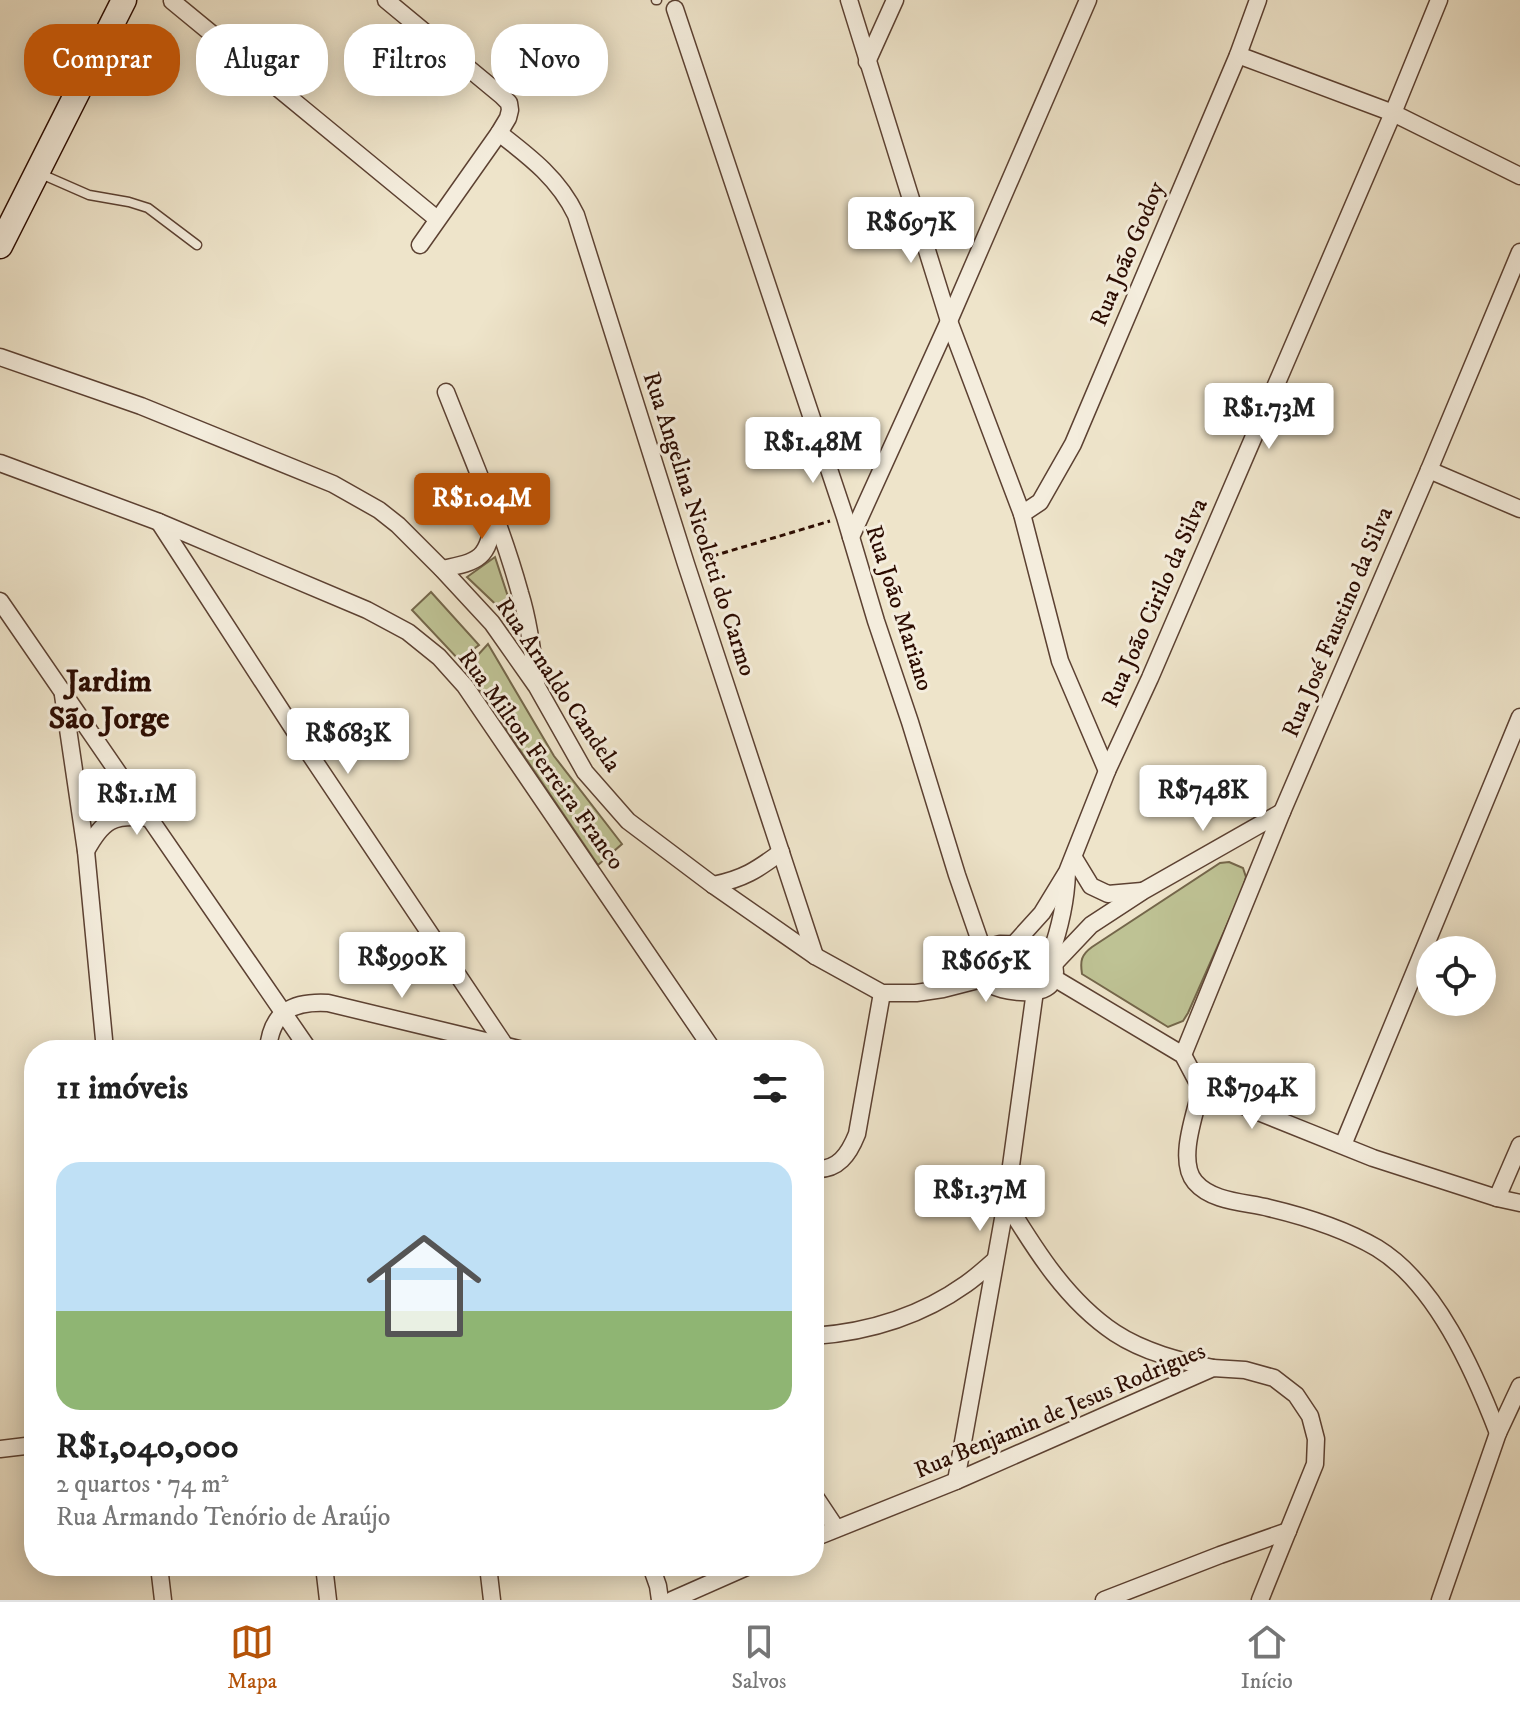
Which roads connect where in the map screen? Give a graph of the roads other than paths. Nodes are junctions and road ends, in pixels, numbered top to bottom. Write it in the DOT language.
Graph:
graph roads {
  1 [pos="124,0"];
  2 [pos="386,0"];
  3 [pos="849,0"];
  4 [pos="895,0"];
  5 [pos="1088,0"];
  6 [pos="1258,0"];
  7 [pos="1439,0"];
  8 [pos="172,1"];
  9 [pos="675,9"];
  10 [pos="1238,55"];
  11 [pos="867,62"];
  12 [pos="1393,113"];
  13 [pos="499,133"];
  14 [pos="36,172"];
  15 [pos="1520,176"];
  16 [pos="437,219"];
  17 [pos="197,245"];
  18 [pos="420,245"];
  19 [pos="0,246"];
  20 [pos="1520,252"];
  21 [pos="949,321"];
  22 [pos="0,357"];
  23 [pos="446,392"];
  24 [pos="0,463"];
  25 [pos="1429,470"];
  26 [pos="1520,509"];
  27 [pos="494,514"];
  28 [pos="1022,514"];
  29 [pos="159,522"];
  30 [pos="851,537"];
  31 [pos="442,569"];
  32 [pos="0,601"];
  33 [pos="537,687"];
  34 [pos="62,690"];
  35 [pos="1520,717"];
  36 [pos="1107,771"];
  37 [pos="1282,812"];
  38 [pos="149,818"];
  39 [pos="86,851"];
  40 [pos="781,852"];
  41 [pos="1071,865"];
  42 [pos="713,885"];
  43 [pos="1143,891"];
  44 [pos="1014,944"];
  45 [pos="983,950"];
  46 [pos="815,956"];
  47 [pos="1053,966"];
  48 [pos="982,979"];
  49 [pos="1035,991"];
  50 [pos="882,993"];
  51 [pos="283,1012"];
  52 [pos="104,1040"];
  53 [pos="270,1040"];
  54 [pos="302,1040"];
  55 [pos="474,1040"];
  56 [pos="501,1040"];
  57 [pos="706,1040"];
  58 [pos="1183,1055"];
  59 [pos="1201,1089"];
  60 [pos="1343,1145"];
  61 [pos="1519,1148"];
  62 [pos="824,1169"];
  63 [pos="1497,1198"];
  64 [pos="1006,1202"];
  65 [pos="1520,1203"];
  66 [pos="995,1260"];
  67 [pos="824,1335"];
  68 [pos="1213,1368"];
  69 [pos="1520,1386"];
  70 [pos="1498,1433"];
  71 [pos="24,1446"];
  72 [pos="0,1449"];
  73 [pos="956,1481"];
  74 [pos="824,1510"];
  75 [pos="836,1528"];
  76 [pos="1288,1531"];
  77 [pos="824,1533"];
  78 [pos="160,1576"];
  79 [pos="325,1576"];
  80 [pos="489,1576"];
  81 [pos="654,1576"];
  82 [pos="726,1576"];
  83 [pos="163,1600"];
  84 [pos="328,1600"];
  85 [pos="492,1600"];
  86 [pos="660,1600"];
  87 [pos="672,1600"];
  88 [pos="1104,1600"];
  89 [pos="1260,1600"];
  90 [pos="1440,1600"];
  1 -- 14 [label="street"];
  2 -- 13 [label="street"];
  3 -- 11 [label="street"];
  4 -- 11 [label="street"];
  5 -- 21 [label="street"];
  6 -- 10 [label="street, Rua João Godoy"];
  7 -- 12 [label="street, Rua João Cirilo da Silva"];
  8 -- 16 [label="street"];
  9 -- 30 [label="street, Rua João Mariano"];
  10 -- 12 [label="street"];
  10 -- 28 [label="street, Rua João Godoy"];
  11 -- 21 [label="street"];
  12 -- 15 [label="street"];
  12 -- 36 [label="street, Rua João Cirilo da Silva"];
  13 -- 16 [label="street"];
  13 -- 40 [label="street, Rua Angelina Nicoletti do Carmo"];
  14 -- 17 [label="lane"];
  14 -- 19 [label="street"];
  16 -- 18 [label="street"];
  20 -- 25 [label="street, Rua José Faustino da Silva"];
  21 -- 28 [label="street"];
  21 -- 30 [label="street"];
  22 -- 31 [label="street, Rua Arnaldo Candela"];
  23 -- 27 [label="street"];
  24 -- 29 [label="street, Rua Milton Ferreira Franco"];
  25 -- 26 [label="street"];
  25 -- 37 [label="street, Rua José Faustino da Silva"];
  27 -- 31 [label="street"];
  27 -- 33 [label="street"];
  28 -- 36 [label="street"];
  29 -- 56 [label="street"];
  29 -- 57 [label="street, Rua Milton Ferreira Franco"];
  30 -- 45 [label="street, Rua João Mariano"];
  31 -- 33 [label="street, Rua Arnaldo Candela"];
  32 -- 34 [label="street"];
  33 -- 42 [label="street, Rua Arnaldo Candela"];
  34 -- 38 [label="street"];
  34 -- 39 [label="street"];
  35 -- 60 [label="street"];
  36 -- 41 [label="street, Rua João Cirilo da Silva"];
  37 -- 43 [label="street"];
  37 -- 58 [label="street, Rua José Faustino da Silva"];
  38 -- 39 [label="street"];
  38 -- 51 [label="street"];
  39 -- 52 [label="street"];
  40 -- 42 [label="street"];
  40 -- 46 [label="street, Rua Angelina Nicoletti do Carmo"];
  41 -- 43 [label="street"];
  41 -- 44 [label="street, Rua João Cirilo da Silva"];
  41 -- 47 [label="street, Rua João Cirilo da Silva"];
  42 -- 46 [label="street, Rua Arnaldo Candela"];
  43 -- 47 [label="street"];
  44 -- 45 [label="street"];
  44 -- 47 [label="street"];
  45 -- 48 [label="street"];
  46 -- 50 [label="street, Rua Arnaldo Candela"];
  47 -- 49 [label="street"];
  47 -- 58 [label="street"];
  48 -- 49 [label="street"];
  48 -- 50 [label="street"];
  49 -- 64 [label="street"];
  50 -- 62 [label="street"];
  51 -- 53 [label="street"];
  51 -- 54 [label="street"];
  51 -- 55 [label="street"];
  58 -- 59 [label="street"];
  59 -- 60 [label="street"];
  59 -- 70 [label="street"];
  60 -- 63 [label="street"];
  61 -- 63 [label="street"];
  63 -- 65 [label="street"];
  64 -- 66 [label="street"];
  64 -- 68 [label="street"];
  66 -- 67 [label="street"];
  66 -- 73 [label="street"];
  68 -- 73 [label="street, Rua Benjamin de Jesus Rodrigues"];
  68 -- 76 [label="street, Rua Benjamin de Jesus Rodrigues"];
  69 -- 70 [label="street"];
  70 -- 90 [label="street"];
  71 -- 72 [label="street"];
  73 -- 75 [label="street, Rua Benjamin de Jesus Rodrigues"];
  74 -- 75 [label="street"];
  75 -- 77 [label="street, Rua Benjamin de Jesus Rodrigues"];
  76 -- 88 [label="street"];
  76 -- 89 [label="street, Rua Benjamin de Jesus Rodrigues"];
  78 -- 83 [label="street"];
  79 -- 84 [label="street"];
  80 -- 85 [label="street"];
  81 -- 86 [label="street"];
  82 -- 87 [label="street"];
}
